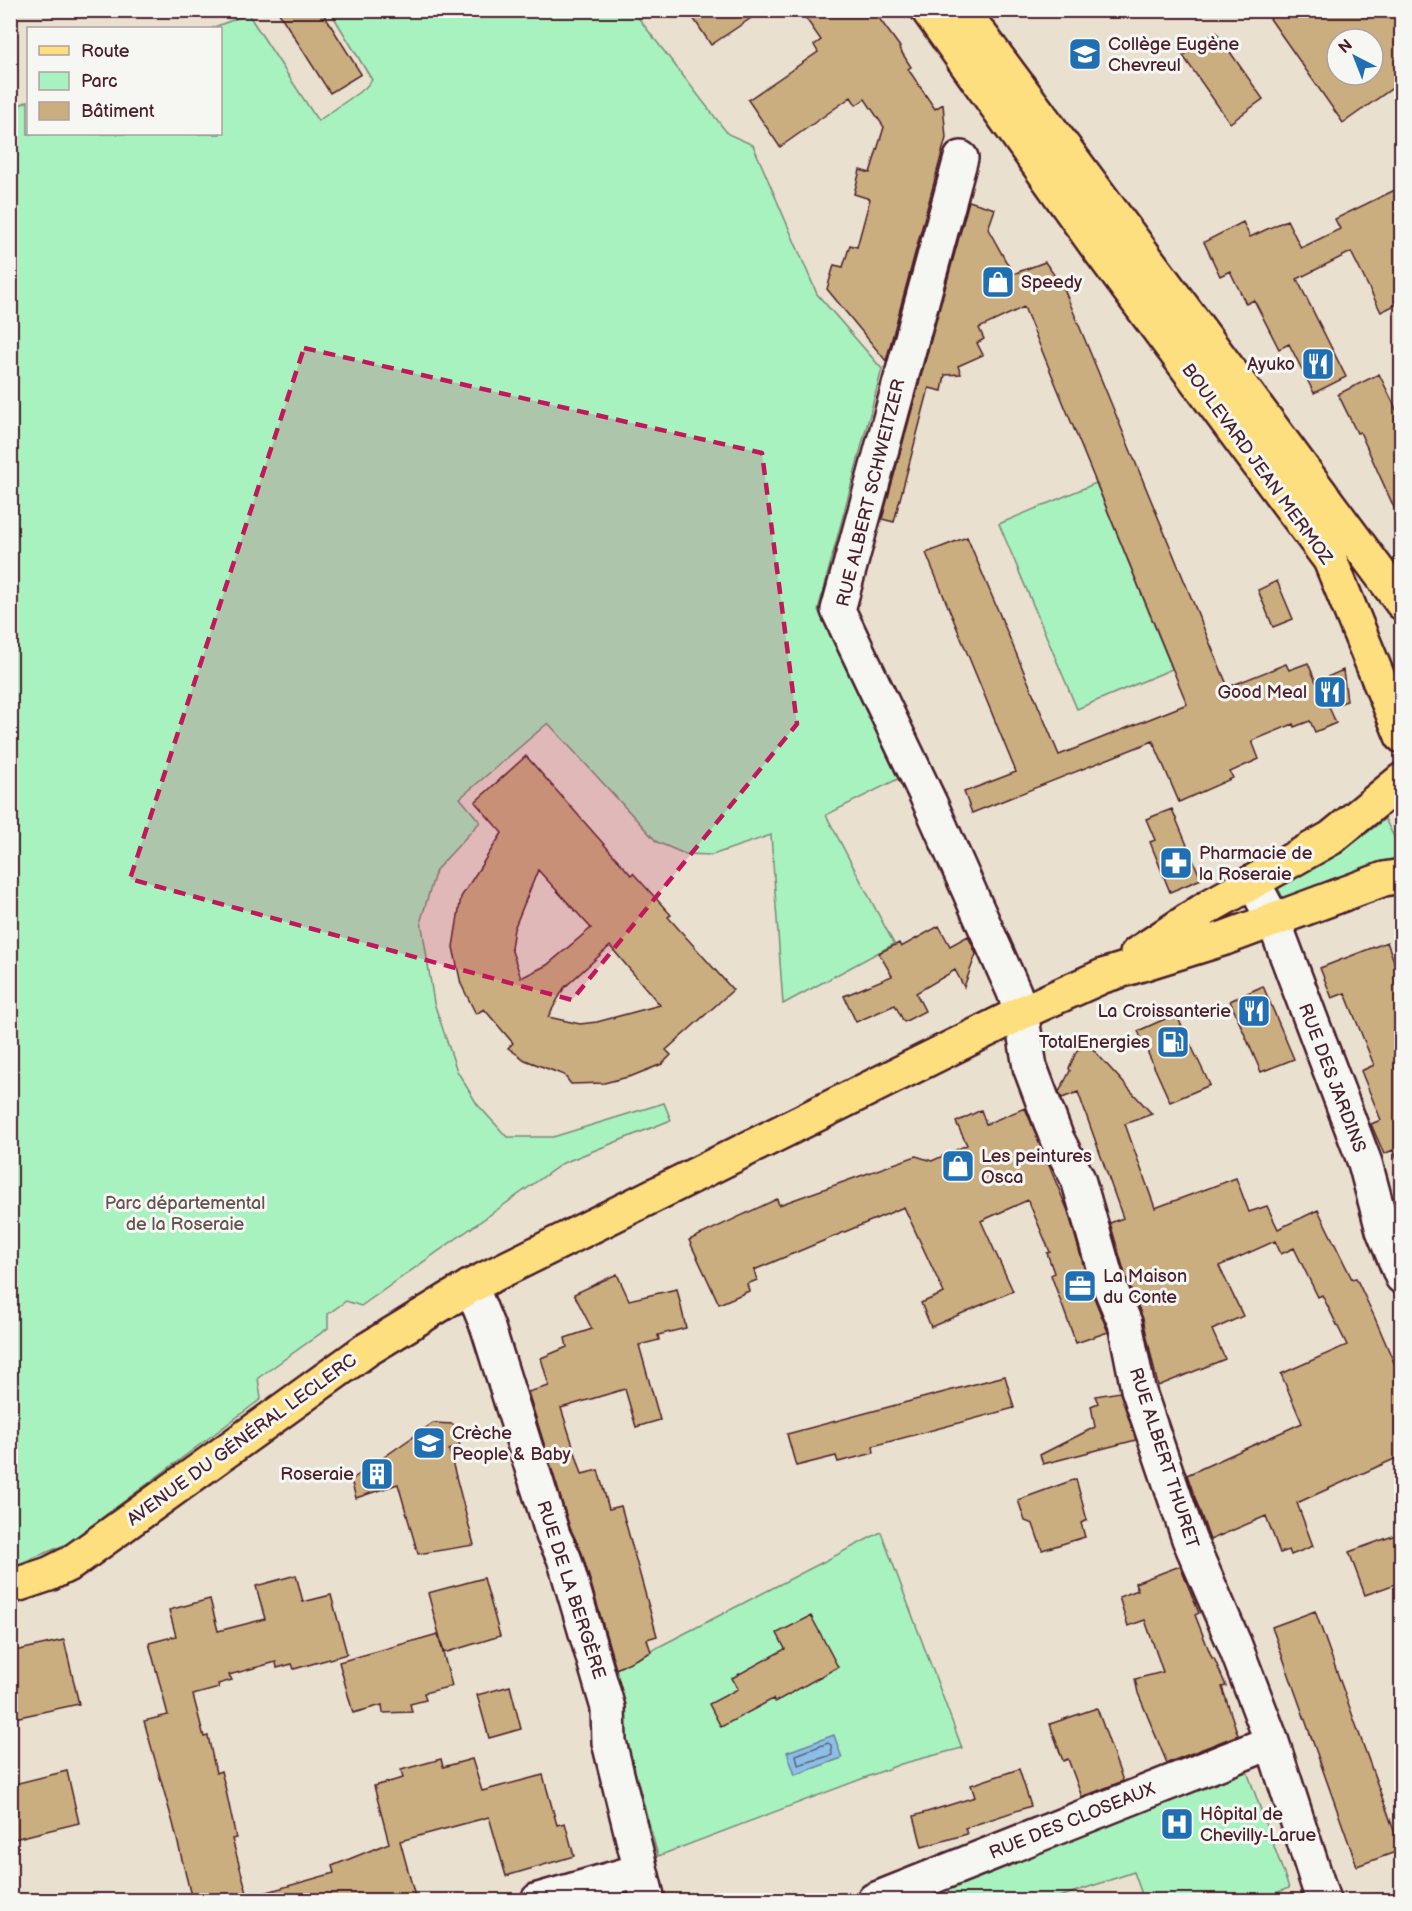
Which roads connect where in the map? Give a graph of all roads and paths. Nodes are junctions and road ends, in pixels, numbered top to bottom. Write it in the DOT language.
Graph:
graph roads {
  1 [pos="928,10"];
  2 [pos="962,10"];
  3 [pos="961,158"];
  4 [pos="1108,235"];
  5 [pos="1401,603"];
  6 [pos="1401,736"];
  7 [pos="1401,780"];
  8 [pos="1401,876"];
  9 [pos="1253,882"];
  10 [pos="1273,919"];
  11 [pos="1103,976"];
  12 [pos="1021,1012"];
  13 [pos="1401,1277"];
  14 [pos="471,1286"];
  15 [pos="10,1587"];
  16 [pos="1272,1742"];
  17 [pos="644,1886"];
  18 [pos="538,1900"];
  19 [pos="874,1900"];
  20 [pos="1323,1900"];
  1 -- 4 [label="main road"];
  2 -- 4 [label="main road"];
  3 -- 12 [label="street, RUE ALBERT SCHWEITZER"];
  4 -- 5 [label="main road, BOULEVARD JEAN MERMOZ"];
  4 -- 6 [label="main road, BOULEVARD JEAN MERMOZ"];
  7 -- 9 [label="main road"];
  8 -- 10 [label="main road"];
  9 -- 10 [label="street, RUE DES JARDINS"];
  9 -- 11 [label="main road"];
  10 -- 11 [label="main road"];
  10 -- 13 [label="street, RUE DES JARDINS"];
  11 -- 12 [label="main road, AVENUE DU GÉNÉRAL LECLERC"];
  12 -- 14 [label="main road, AVENUE DU GÉNÉRAL LECLERC"];
  12 -- 16 [label="street, RUE ALBERT THURET"];
  14 -- 15 [label="main road, AVENUE DU GÉNÉRAL LECLERC"];
  14 -- 17 [label="street, RUE DE LA BERGÈRE"];
  16 -- 19 [label="street, RUE DES CLOSEAUX"];
  16 -- 20 [label="street, RUE ALBERT THURET"];
  17 -- 18 [label="street"];
}
